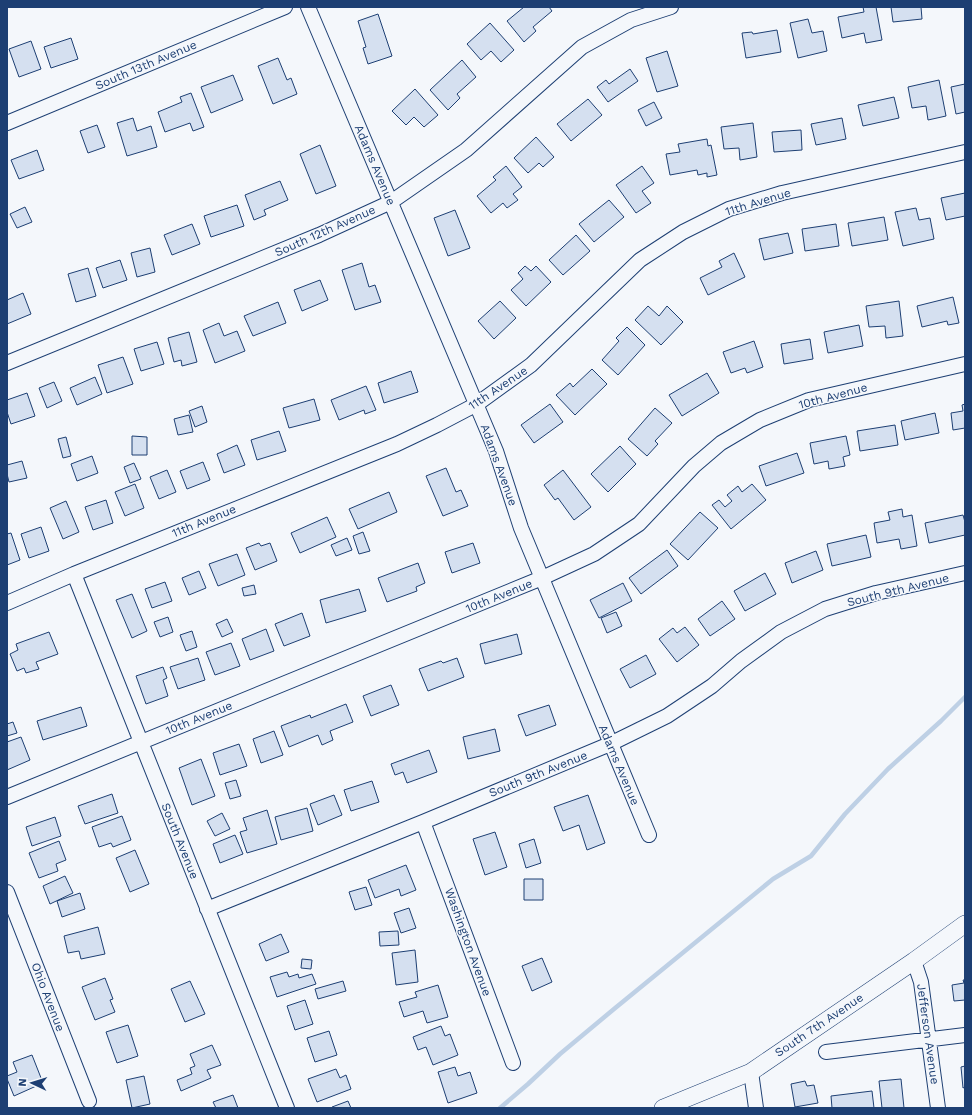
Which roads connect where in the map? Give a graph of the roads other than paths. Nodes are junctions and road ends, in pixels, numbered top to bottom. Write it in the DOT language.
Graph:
graph roads {
  1 [pos="285,7"];
  2 [pos="308,7"];
  3 [pos="671,7"];
  4 [pos="7,123"];
  5 [pos="965,152"];
  6 [pos="391,202"];
  7 [pos="7,363"];
  8 [pos="965,364"];
  9 [pos="477,404"];
  10 [pos="965,573"];
  11 [pos="74,574"];
  12 [pos="542,578"];
  13 [pos="7,602"];
  14 [pos="141,742"];
  15 [pos="610,744"];
  16 [pos="7,797"];
  17 [pos="423,822"];
  18 [pos="649,835"];
  19 [pos="7,892"];
  20 [pos="207,909"];
  21 [pos="965,924"];
  22 [pos="914,961"];
  23 [pos="965,1035"];
  24 [pos="929,1040"];
  25 [pos="826,1052"];
  26 [pos="513,1063"];
  27 [pos="750,1072"];
  28 [pos="89,1101"];
  29 [pos="287,1108"];
  30 [pos="663,1108"];
  31 [pos="756,1108"];
  32 [pos="938,1108"];
  1 -- 4 [label="street, South 13th Avenue"];
  2 -- 6 [label="street, Adams Avenue"];
  3 -- 6 [label="street, South 12th Avenue"];
  5 -- 9 [label="street, 11th Avenue"];
  6 -- 7 [label="street, South 12th Avenue"];
  6 -- 9 [label="street, Adams Avenue"];
  8 -- 12 [label="street, 10th Avenue"];
  9 -- 11 [label="street, 11th Avenue"];
  9 -- 12 [label="street, Adams Avenue"];
  10 -- 15 [label="street, South 9th Avenue"];
  11 -- 13 [label="street, 11th Avenue"];
  11 -- 14 [label="street, South Avenue"];
  12 -- 14 [label="street, 10th Avenue"];
  12 -- 15 [label="street, Adams Avenue"];
  14 -- 16 [label="street, 10th Avenue"];
  14 -- 20 [label="street, South Avenue"];
  15 -- 17 [label="street, South 9th Avenue"];
  15 -- 18 [label="street, Adams Avenue"];
  17 -- 20 [label="street, South 9th Avenue"];
  17 -- 26 [label="street, Washington Avenue"];
  19 -- 28 [label="street, Ohio Avenue"];
  20 -- 29 [label="street, South Avenue"];
  21 -- 22 [label="street, South 7th Avenue"];
  22 -- 24 [label="street, Jefferson Avenue"];
  22 -- 27 [label="street, South 7th Avenue"];
  23 -- 24 [label="street"];
  24 -- 25 [label="street"];
  24 -- 32 [label="street, Jefferson Avenue"];
  27 -- 30 [label="street, South 7th Avenue"];
  27 -- 31 [label="street"];
}
